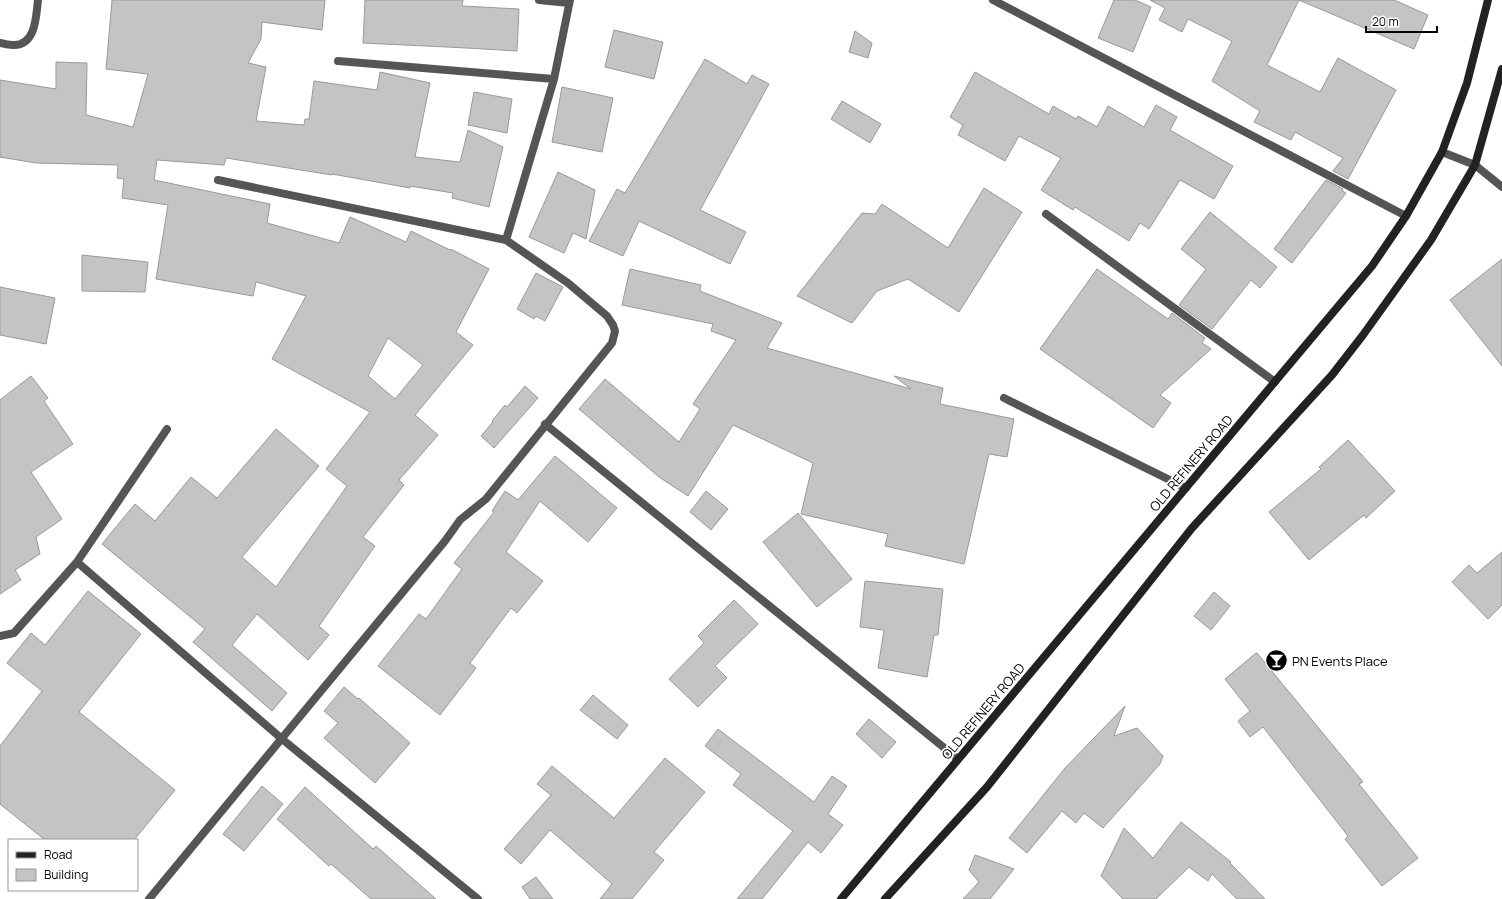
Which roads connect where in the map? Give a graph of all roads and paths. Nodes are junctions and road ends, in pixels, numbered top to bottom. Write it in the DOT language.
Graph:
graph roads {
  1 [pos="38,0"];
  2 [pos="539,0"];
  3 [pos="993,0"];
  4 [pos="1488,0"];
  5 [pos="570,2"];
  6 [pos="0,43"];
  7 [pos="338,61"];
  8 [pos="1502,69"];
  9 [pos="554,79"];
  10 [pos="1442,152"];
  11 [pos="1475,166"];
  12 [pos="218,180"];
  13 [pos="1502,187"];
  14 [pos="1046,214"];
  15 [pos="1406,216"];
  16 [pos="506,240"];
  17 [pos="1275,382"];
  18 [pos="1004,398"];
  19 [pos="545,424"];
  20 [pos="167,429"];
  21 [pos="1186,488"];
  22 [pos="77,562"];
  23 [pos="0,636"];
  24 [pos="282,739"];
  25 [pos="958,759"];
  26 [pos="150,899"];
  27 [pos="476,899"];
  28 [pos="841,899"];
  29 [pos="885,899"];
  1 -- 6 [label="street"];
  2 -- 5 [label="street"];
  3 -- 15 [label="street"];
  4 -- 10 [label="main road, OLD REFINERY ROAD"];
  5 -- 9 [label="street"];
  7 -- 9 [label="street"];
  8 -- 11 [label="main road"];
  9 -- 16 [label="street"];
  10 -- 11 [label="street"];
  10 -- 15 [label="main road, OLD REFINERY ROAD"];
  11 -- 13 [label="street"];
  11 -- 29 [label="main road"];
  12 -- 16 [label="street"];
  14 -- 17 [label="street"];
  15 -- 17 [label="main road, OLD REFINERY ROAD"];
  16 -- 19 [label="street"];
  17 -- 21 [label="main road, OLD REFINERY ROAD"];
  18 -- 21 [label="street"];
  19 -- 24 [label="street"];
  19 -- 25 [label="street"];
  20 -- 22 [label="street"];
  21 -- 25 [label="main road, OLD REFINERY ROAD"];
  22 -- 23 [label="street"];
  22 -- 24 [label="street"];
  24 -- 26 [label="street"];
  24 -- 27 [label="street"];
  25 -- 28 [label="main road, OLD REFINERY ROAD"];
}
